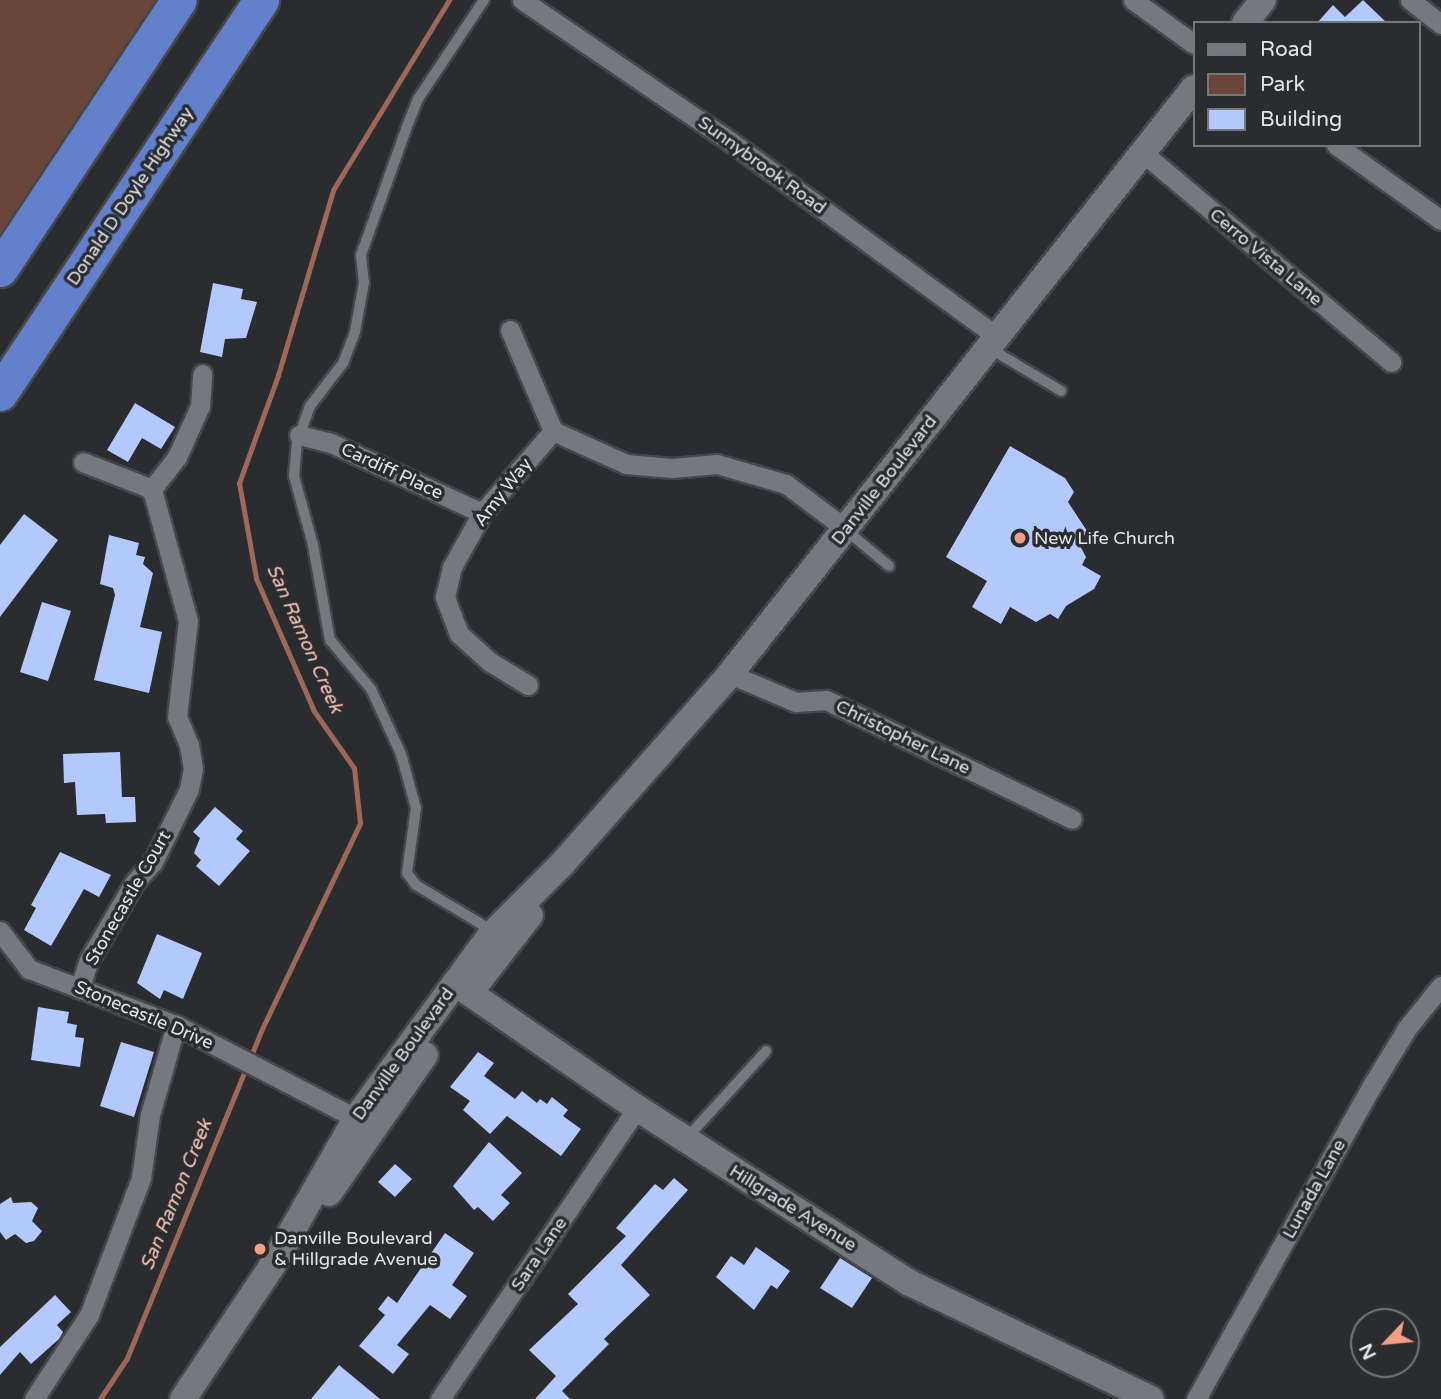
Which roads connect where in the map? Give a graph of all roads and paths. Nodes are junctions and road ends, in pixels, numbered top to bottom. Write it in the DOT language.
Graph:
graph roads {
  1 [pos="179,0"];
  2 [pos="233,0"];
  3 [pos="261,0"];
  4 [pos="484,0"];
  5 [pos="523,0"];
  6 [pos="1133,0"];
  7 [pos="1263,0"];
  8 [pos="1410,0"];
  9 [pos="1247,21"];
  10 [pos="1441,24"];
  11 [pos="1192,43"];
  12 [pos="1192,90"];
  13 [pos="1339,147"];
  14 [pos="1142,152"];
  15 [pos="1441,220"];
  16 [pos="0,268"];
  17 [pos="510,330"];
  18 [pos="993,342"];
  19 [pos="0,350"];
  20 [pos="1391,362"];
  21 [pos="202,374"];
  22 [pos="1061,391"];
  23 [pos="0,393"];
  24 [pos="553,431"];
  25 [pos="299,435"];
  26 [pos="83,462"];
  27 [pos="152,489"];
  28 [pos="482,513"];
  29 [pos="846,529"];
  30 [pos="889,566"];
  31 [pos="730,674"];
  32 [pos="528,685"];
  33 [pos="1072,818"];
  34 [pos="0,931"];
  35 [pos="502,937"];
  36 [pos="1441,986"];
  37 [pos="80,987"];
  38 [pos="462,988"];
  39 [pos="176,1025"];
  40 [pos="766,1051"];
  41 [pos="637,1108"];
  42 [pos="365,1123"];
  43 [pos="685,1140"];
  44 [pos="34,1399"];
  45 [pos="183,1399"];
  46 [pos="440,1399"];
  47 [pos="1151,1399"];
  48 [pos="1196,1399"];
  1 -- 16 [label="highway"];
  2 -- 19 [label="highway"];
  3 -- 23 [label="highway, Donald D Doyle Highway"];
  4 -- 25 [label="lane"];
  5 -- 18 [label="street, Sunnybrook Road"];
  6 -- 11 [label="street"];
  7 -- 9 [label="main road"];
  8 -- 10 [label="street"];
  12 -- 14 [label="main road, Danville Boulevard"];
  13 -- 15 [label="street"];
  14 -- 18 [label="main road, Danville Boulevard"];
  14 -- 20 [label="street, Cerro Vista Lane"];
  17 -- 24 [label="street"];
  18 -- 22 [label="lane"];
  18 -- 29 [label="main road, Danville Boulevard"];
  21 -- 27 [label="street"];
  24 -- 28 [label="street, Amy Way"];
  24 -- 29 [label="street"];
  25 -- 28 [label="street, Cardiff Place"];
  25 -- 35 [label="lane"];
  26 -- 27 [label="street"];
  27 -- 37 [label="street, Stonecastle Court"];
  28 -- 32 [label="street, Amy Way"];
  29 -- 30 [label="lane"];
  29 -- 31 [label="main road, Danville Boulevard"];
  31 -- 33 [label="street, Christopher Lane"];
  31 -- 35 [label="main road, Danville Boulevard"];
  34 -- 37 [label="street, Stonecastle Drive"];
  35 -- 38 [label="main road, Danville Boulevard"];
  36 -- 48 [label="street, Lunada Lane"];
  37 -- 39 [label="street, Stonecastle Drive"];
  38 -- 41 [label="main road, Hillgrade Avenue"];
  38 -- 42 [label="main road, Danville Boulevard"];
  39 -- 42 [label="street, Stonecastle Drive"];
  39 -- 44 [label="street"];
  40 -- 43 [label="lane"];
  41 -- 43 [label="main road, Hillgrade Avenue"];
  41 -- 46 [label="street, Sara Lane"];
  42 -- 45 [label="main road, Danville Boulevard"];
  43 -- 47 [label="main road, Hillgrade Avenue"];
}
